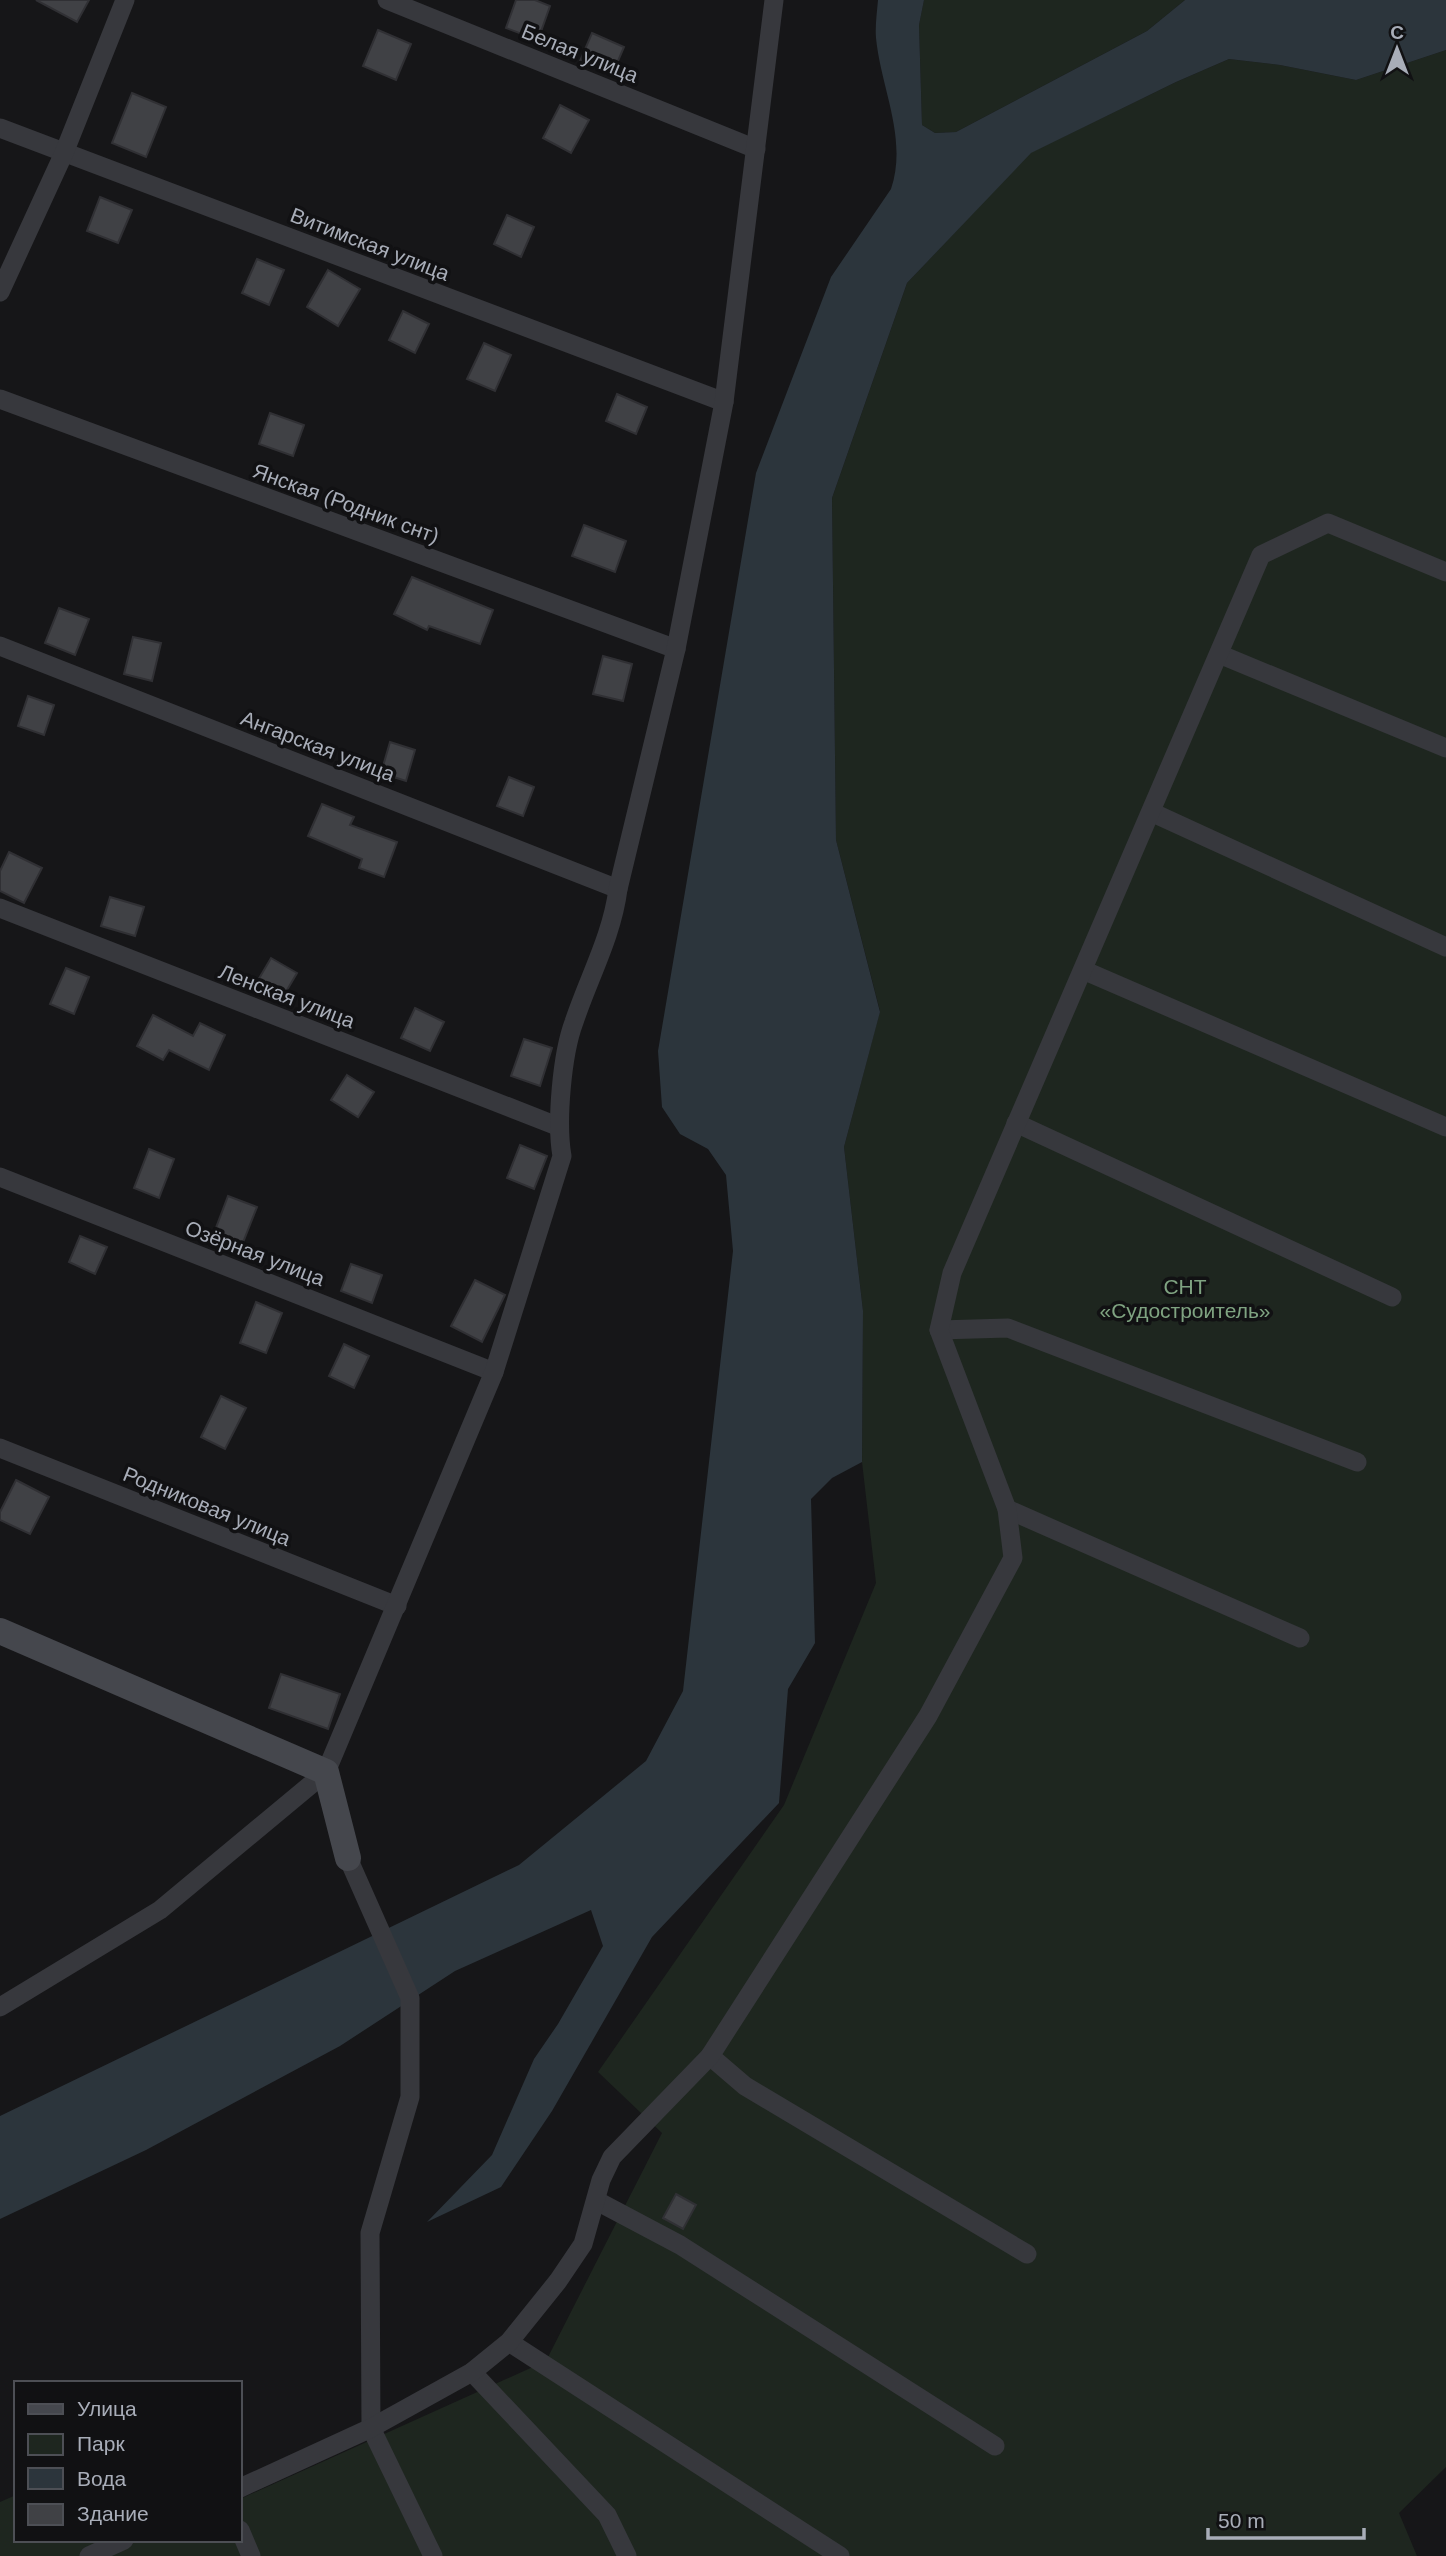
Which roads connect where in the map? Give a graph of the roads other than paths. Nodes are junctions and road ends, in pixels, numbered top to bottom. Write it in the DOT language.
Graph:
graph roads {
  1 [pos="125,0"];
  2 [pos="387,0"];
  3 [pos="774,0"];
  4 [pos="0,128"];
  5 [pos="756,149"];
  6 [pos="64,153"];
  7 [pos="0,292"];
  8 [pos="0,398"];
  9 [pos="724,402"];
  10 [pos="1446,572"];
  11 [pos="0,646"];
  12 [pos="676,649"];
  13 [pos="1219,654"];
  14 [pos="1446,748"];
  15 [pos="1151,811"];
  16 [pos="618,889"];
  17 [pos="0,908"];
  18 [pos="1446,947"];
  19 [pos="1083,970"];
  20 [pos="1016,1123"];
  21 [pos="557,1126"];
  22 [pos="1446,1128"];
  23 [pos="0,1177"];
  24 [pos="1392,1297"];
  25 [pos="939,1330"];
  26 [pos="494,1372"];
  27 [pos="0,1448"];
  28 [pos="1357,1462"];
  29 [pos="1007,1509"];
  30 [pos="397,1606"];
  31 [pos="0,1630"];
  32 [pos="1300,1638"];
  33 [pos="326,1772"];
  34 [pos="348,1858"];
  35 [pos="0,2007"];
  36 [pos="710,2056"];
  37 [pos="597,2201"];
  38 [pos="1027,2254"];
  39 [pos="509,2342"];
  40 [pos="472,2372"];
  41 [pos="372,2428"];
  42 [pos="995,2446"];
  43 [pos="242,2487"];
  44 [pos="242,2535"];
  45 [pos="120,2542"];
  46 [pos="89,2556"];
  47 [pos="251,2556"];
  48 [pos="433,2556"];
  49 [pos="627,2556"];
  50 [pos="839,2556"];
  1 -- 6 [label="street"];
  2 -- 5 [label="street, Белая улица"];
  3 -- 5 [label="street"];
  4 -- 6 [label="street, Витимская улица"];
  5 -- 9 [label="street"];
  6 -- 7 [label="street"];
  6 -- 9 [label="street, Витимская улица"];
  8 -- 12 [label="street, Янская (Родник снт)"];
  9 -- 12 [label="street"];
  10 -- 13 [label="street"];
  11 -- 16 [label="street, Ангарская улица"];
  12 -- 16 [label="street"];
  13 -- 14 [label="street"];
  13 -- 15 [label="street"];
  15 -- 18 [label="street"];
  15 -- 19 [label="street"];
  16 -- 21 [label="street"];
  17 -- 21 [label="street, Ленская улица"];
  19 -- 20 [label="street"];
  19 -- 22 [label="street"];
  20 -- 24 [label="street"];
  20 -- 25 [label="street"];
  21 -- 26 [label="street"];
  23 -- 26 [label="street, Озёрная улица"];
  25 -- 28 [label="street"];
  25 -- 29 [label="street"];
  26 -- 30 [label="street"];
  27 -- 30 [label="street, Родниковая улица"];
  29 -- 32 [label="street"];
  29 -- 36 [label="street"];
  30 -- 33 [label="street"];
  31 -- 33 [label="street"];
  33 -- 34 [label="street"];
  33 -- 35 [label="street"];
  34 -- 41 [label="street"];
  36 -- 37 [label="street"];
  36 -- 38 [label="street"];
  37 -- 39 [label="street"];
  37 -- 42 [label="street"];
  39 -- 40 [label="street"];
  39 -- 50 [label="street"];
  40 -- 41 [label="street"];
  40 -- 49 [label="street"];
  41 -- 43 [label="street"];
  41 -- 48 [label="street"];
  44 -- 47 [label="street"];
  45 -- 46 [label="street"];
}
